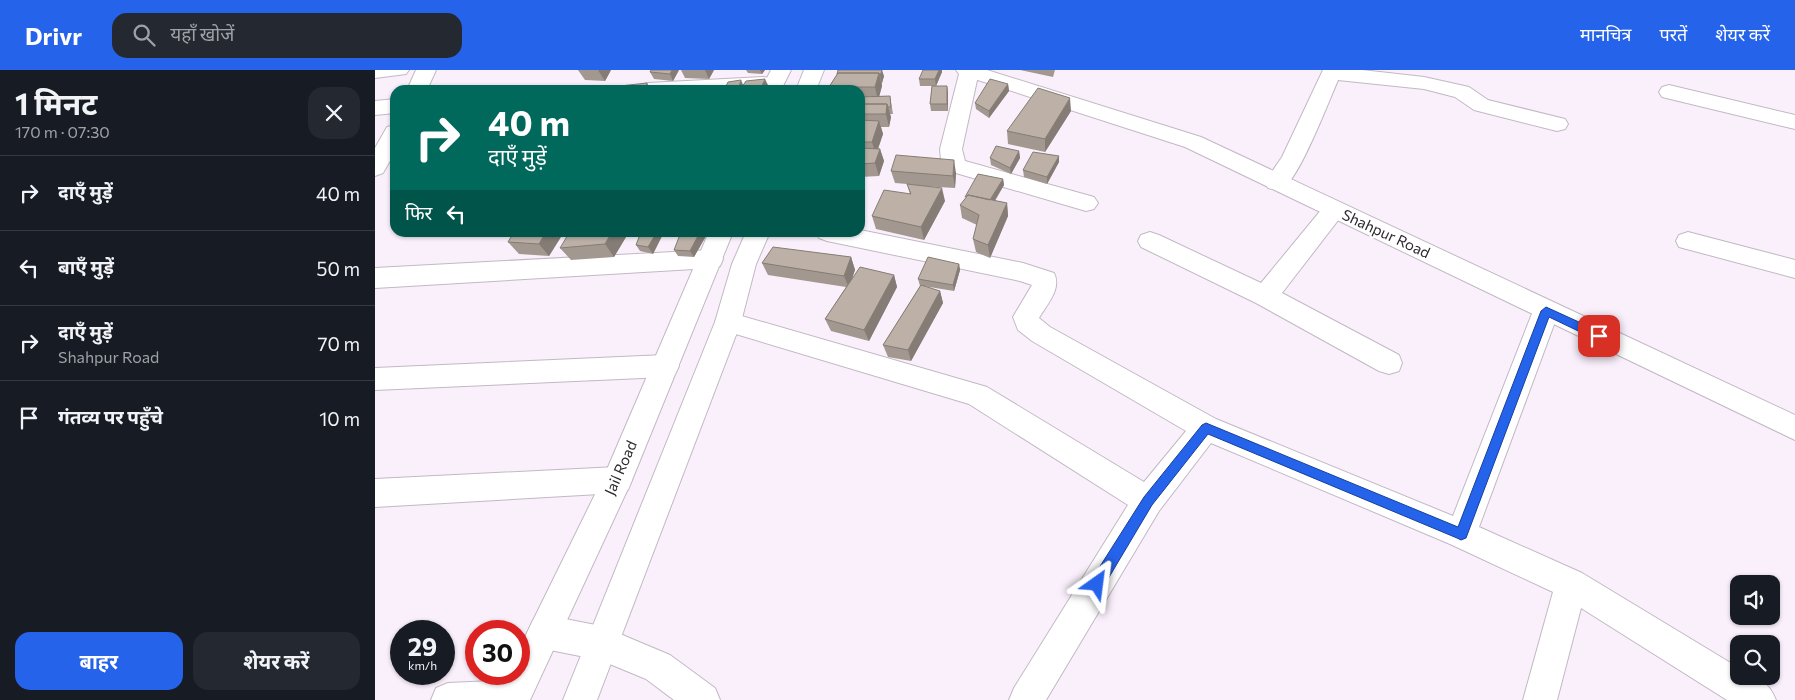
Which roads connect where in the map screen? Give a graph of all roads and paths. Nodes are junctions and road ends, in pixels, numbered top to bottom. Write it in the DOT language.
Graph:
graph roads {
  1 [pos="399,70"];
  2 [pos="426,70"];
  3 [pos="813,70"];
  4 [pos="967,70"];
  5 [pos="1331,71"];
  6 [pos="375,72"];
  7 [pos="775,81"];
  8 [pos="419,85"];
  9 [pos="719,85"];
  10 [pos="808,85"];
  11 [pos="1669,92"];
  12 [pos="390,106"];
  13 [pos="375,108"];
  14 [pos="1795,122"];
  15 [pos="1557,124"];
  16 [pos="390,141"];
  17 [pos="375,168"];
  18 [pos="390,174"];
  19 [pos="375,175"];
  20 [pos="1276,182"];
  21 [pos="1086,203"];
  22 [pos="1334,210"];
  23 [pos="756,237"];
  24 [pos="852,237"];
  25 [pos="1688,241"];
  26 [pos="1150,242"];
  27 [pos="716,246"];
  28 [pos="1795,269"];
  29 [pos="375,278"];
  30 [pos="1265,296"];
  31 [pos="1546,311"];
  32 [pos="728,322"];
  33 [pos="1389,363"];
  34 [pos="665,366"];
  35 [pos="375,379"];
  36 [pos="1206,428"];
  37 [pos="1795,428"];
  38 [pos="617,480"];
  39 [pos="375,493"];
  40 [pos="1148,501"];
  41 [pos="1461,534"];
  42 [pos="1571,584"];
  43 [pos="545,632"];
  44 [pos="601,643"];
  45 [pos="513,699"];
  46 [pos="448,700"];
  47 [pos="580,700"];
  48 [pos="703,700"];
  49 [pos="1026,700"];
  50 [pos="1540,700"];
  51 [pos="1759,700"];
  1 -- 6 [label="street"];
  2 -- 8 [label="street"];
  3 -- 10 [label="street"];
  4 -- 20 [label="street, Shahpur Road"];
  4 -- 21 [label="street"];
  5 -- 15 [label="street"];
  5 -- 20 [label="street"];
  7 -- 9 [label="street"];
  11 -- 14 [label="street"];
  12 -- 13 [label="street"];
  16 -- 17 [label="street"];
  18 -- 19 [label="street"];
  20 -- 22 [label="street, Shahpur Road"];
  22 -- 30 [label="street"];
  22 -- 31 [label="street, Shahpur Road"];
  23 -- 32 [label="street"];
  24 -- 36 [label="street"];
  25 -- 28 [label="street"];
  26 -- 30 [label="street"];
  27 -- 29 [label="street"];
  27 -- 34 [label="street, Jail Road"];
  30 -- 33 [label="street"];
  31 -- 37 [label="street, Shahpur Road"];
  31 -- 41 [label="street"];
  32 -- 40 [label="street"];
  32 -- 44 [label="street"];
  34 -- 35 [label="street"];
  34 -- 38 [label="street, Jail Road"];
  36 -- 40 [label="street"];
  36 -- 41 [label="street"];
  38 -- 39 [label="street"];
  38 -- 43 [label="street, Jail Road"];
  40 -- 49 [label="street"];
  41 -- 42 [label="street"];
  42 -- 50 [label="street"];
  42 -- 51 [label="street"];
  43 -- 44 [label="street"];
  43 -- 45 [label="street, Jail Road"];
  44 -- 47 [label="street"];
  44 -- 48 [label="street"];
  45 -- 46 [label="street"];
}
